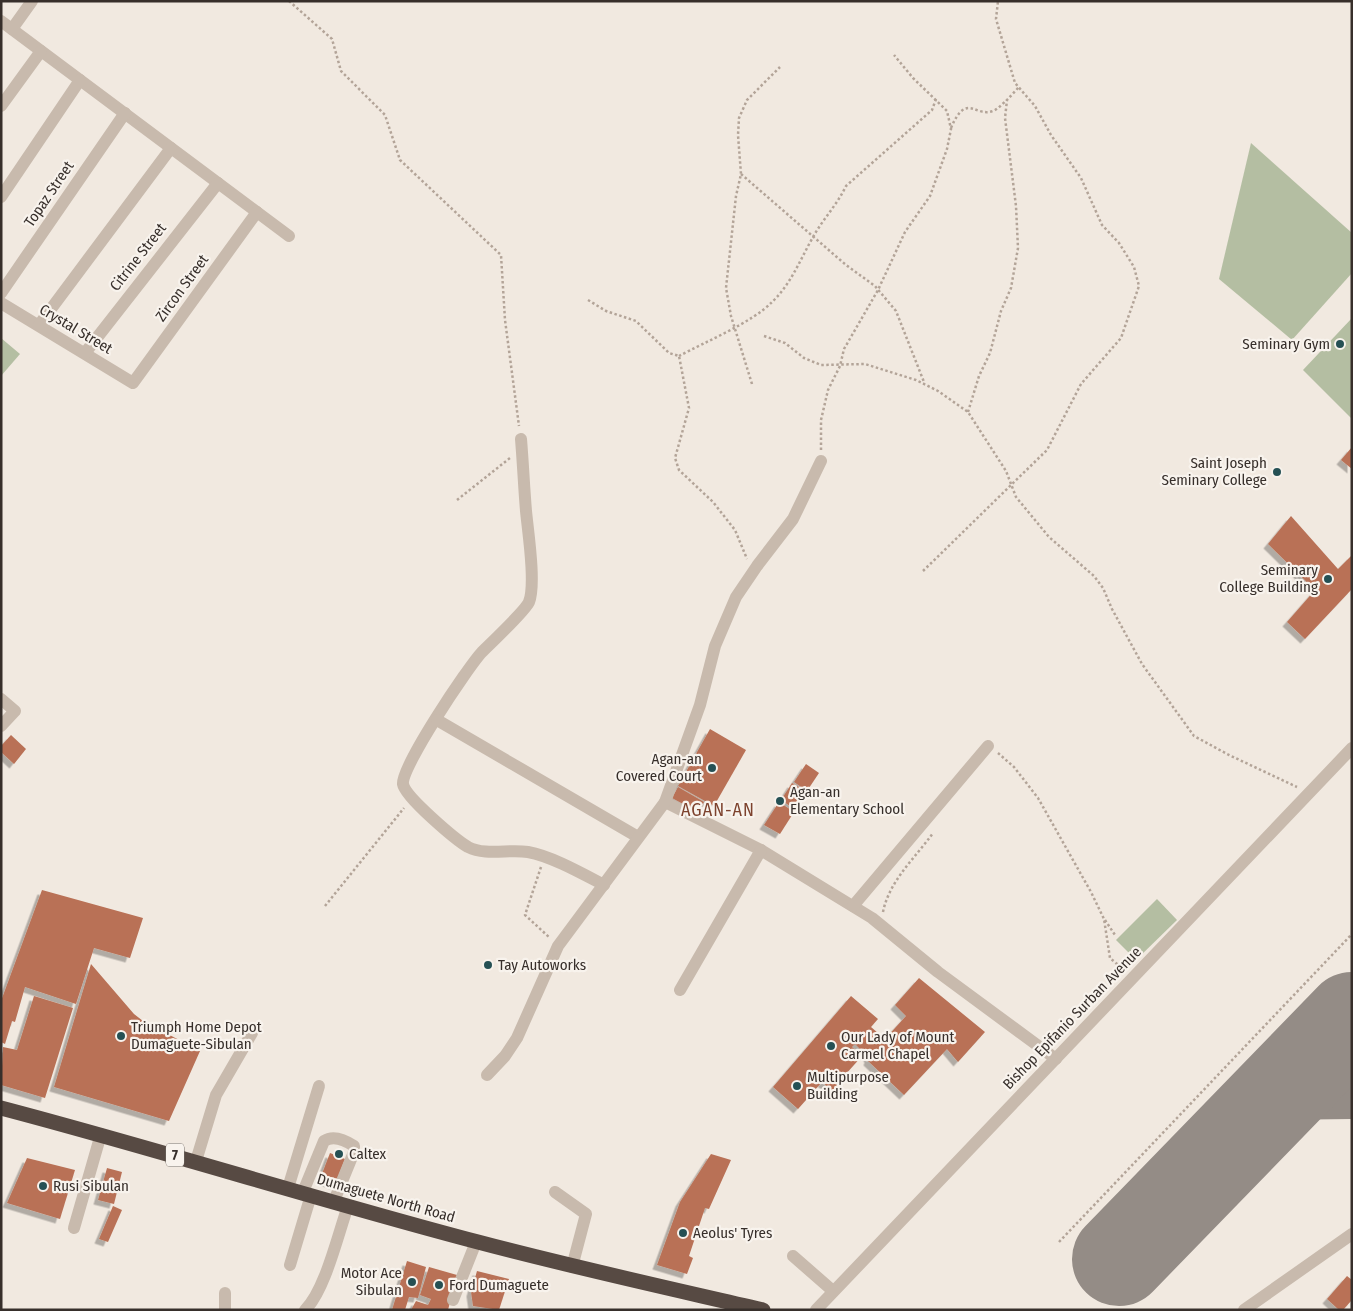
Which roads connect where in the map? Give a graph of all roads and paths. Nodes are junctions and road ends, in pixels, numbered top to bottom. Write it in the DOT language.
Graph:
graph roads {
  1 [pos="32,1"];
  2 [pos="289,1"];
  3 [pos="998,1"];
  4 [pos="6,25"];
  5 [pos="41,50"];
  6 [pos="894,55"];
  7 [pos="780,67"];
  8 [pos="80,80"];
  9 [pos="1019,87"];
  10 [pos="936,99"];
  11 [pos="1007,100"];
  12 [pos="1,106"];
  13 [pos="124,113"];
  14 [pos="950,129"];
  15 [pos="171,148"];
  16 [pos="742,174"];
  17 [pos="218,182"];
  18 [pos="1,197"];
  19 [pos="257,212"];
  20 [pos="290,236"];
  21 [pos="813,236"];
  22 [pos="878,290"];
  23 [pos="1,293"];
  24 [pos="588,300"];
  25 [pos="1,303"];
  26 [pos="38,325"];
  27 [pos="734,327"];
  28 [pos="764,336"];
  29 [pos="85,352"];
  30 [pos="679,356"];
  31 [pos="840,366"];
  32 [pos="133,383"];
  33 [pos="752,384"];
  34 [pos="924,384"];
  35 [pos="968,412"];
  36 [pos="521,440"];
  37 [pos="821,461"];
  38 [pos="1011,484"];
  39 [pos="457,500"];
  40 [pos="923,571"];
  41 [pos="750,576"];
  42 [pos="1,699"];
  43 [pos="437,720"];
  44 [pos="1,726"];
  45 [pos="988,746"];
  46 [pos="1352,748"];
  47 [pos="1310,793"];
  48 [pos="412,798"];
  49 [pos="665,802"];
  50 [pos="936,829"];
  51 [pos="638,837"];
  52 [pos="761,850"];
  53 [pos="544,858"];
  54 [pos="604,884"];
  55 [pos="325,906"];
  56 [pos="853,906"];
  57 [pos="1104,919"];
  58 [pos="881,926"];
  59 [pos="1352,934"];
  60 [pos="1116,935"];
  61 [pos="558,946"];
  62 [pos="1133,978"];
  63 [pos="680,990"];
  64 [pos="252,1033"];
  65 [pos="1056,1059"];
  66 [pos="487,1075"];
  67 [pos="319,1086"];
  68 [pos="1,1108"];
  69 [pos="102,1134"];
  70 [pos="196,1161"];
  71 [pos="301,1192"];
  72 [pos="555,1192"];
  73 [pos="341,1203"];
  74 [pos="74,1228"];
  75 [pos="1352,1234"];
  76 [pos="476,1242"];
  77 [pos="1059,1242"];
  78 [pos="793,1256"];
  79 [pos="290,1265"];
  80 [pos="572,1267"];
  81 [pos="833,1291"];
  82 [pos="225,1293"];
  83 [pos="453,1300"];
  84 [pos="224,1310"];
  85 [pos="305,1310"];
  86 [pos="763,1310"];
  87 [pos="816,1310"];
  88 [pos="1244,1310"];
  1 -- 4 [label="street"];
  2 -- 36 [label="path"];
  3 -- 9 [label="path"];
  4 -- 5 [label="street"];
  5 -- 8 [label="street"];
  5 -- 12 [label="street"];
  6 -- 10 [label="path"];
  7 -- 16 [label="path"];
  8 -- 13 [label="street"];
  8 -- 18 [label="street"];
  9 -- 11 [label="path"];
  9 -- 38 [label="path"];
  10 -- 14 [label="path"];
  10 -- 21 [label="path"];
  11 -- 14 [label="path"];
  11 -- 35 [label="path"];
  13 -- 15 [label="street"];
  13 -- 23 [label="street, Topaz Street"];
  14 -- 22 [label="path"];
  15 -- 17 [label="street"];
  15 -- 26 [label="street"];
  16 -- 21 [label="path"];
  16 -- 27 [label="path"];
  17 -- 19 [label="street"];
  17 -- 29 [label="street, Citrine Street"];
  19 -- 20 [label="street"];
  19 -- 32 [label="street, Zircon Street"];
  21 -- 22 [label="path"];
  21 -- 27 [label="path"];
  22 -- 31 [label="path"];
  22 -- 34 [label="path"];
  24 -- 30 [label="path"];
  25 -- 26 [label="street, Crystal Street"];
  26 -- 29 [label="street, Crystal Street"];
  27 -- 30 [label="path"];
  27 -- 33 [label="path"];
  28 -- 31 [label="path"];
  29 -- 32 [label="street, Crystal Street"];
  30 -- 41 [label="path"];
  31 -- 34 [label="path"];
  31 -- 37 [label="path"];
  34 -- 35 [label="path"];
  35 -- 38 [label="path"];
  36 -- 39 [label="path"];
  36 -- 43 [label="street"];
  37 -- 41 [label="street"];
  38 -- 40 [label="path"];
  38 -- 47 [label="path"];
  41 -- 49 [label="street"];
  42 -- 44 [label="street"];
  43 -- 48 [label="street"];
  43 -- 51 [label="street"];
  45 -- 56 [label="street"];
  45 -- 57 [label="path"];
  46 -- 47 [label="street, Bishop Epifanio Surban Avenue"];
  47 -- 62 [label="street, Bishop Epifanio Surban Avenue"];
  48 -- 53 [label="street"];
  48 -- 55 [label="path"];
  49 -- 51 [label="street"];
  49 -- 52 [label="street"];
  50 -- 58 [label="path"];
  51 -- 54 [label="street"];
  52 -- 56 [label="street"];
  52 -- 63 [label="street"];
  53 -- 54 [label="street"];
  53 -- 61 [label="path"];
  54 -- 61 [label="street"];
  56 -- 58 [label="street"];
  57 -- 60 [label="path"];
  57 -- 62 [label="path"];
  58 -- 65 [label="street"];
  59 -- 77 [label="path"];
  61 -- 66 [label="street"];
  62 -- 65 [label="street, Bishop Epifanio Surban Avenue"];
  64 -- 70 [label="street"];
  65 -- 81 [label="street, Bishop Epifanio Surban Avenue"];
  67 -- 71 [label="street"];
  68 -- 69 [label="highway, Dumaguete North Road / 7"];
  69 -- 70 [label="highway, Dumaguete North Road / 7"];
  69 -- 74 [label="street"];
  70 -- 71 [label="highway, Dumaguete North Road / 7"];
  71 -- 73 [label="highway, Dumaguete North Road / 7"];
  71 -- 73 [label="street"];
  71 -- 79 [label="street"];
  72 -- 80 [label="street"];
  73 -- 76 [label="highway, Dumaguete North Road / 7"];
  73 -- 85 [label="street"];
  75 -- 88 [label="street"];
  76 -- 80 [label="highway, Dumaguete North Road / 7"];
  76 -- 83 [label="street"];
  78 -- 81 [label="street"];
  80 -- 86 [label="highway, Dumaguete North Road / 7"];
  81 -- 87 [label="street, Bishop Epifanio Surban Avenue"];
  82 -- 84 [label="street"];
}
